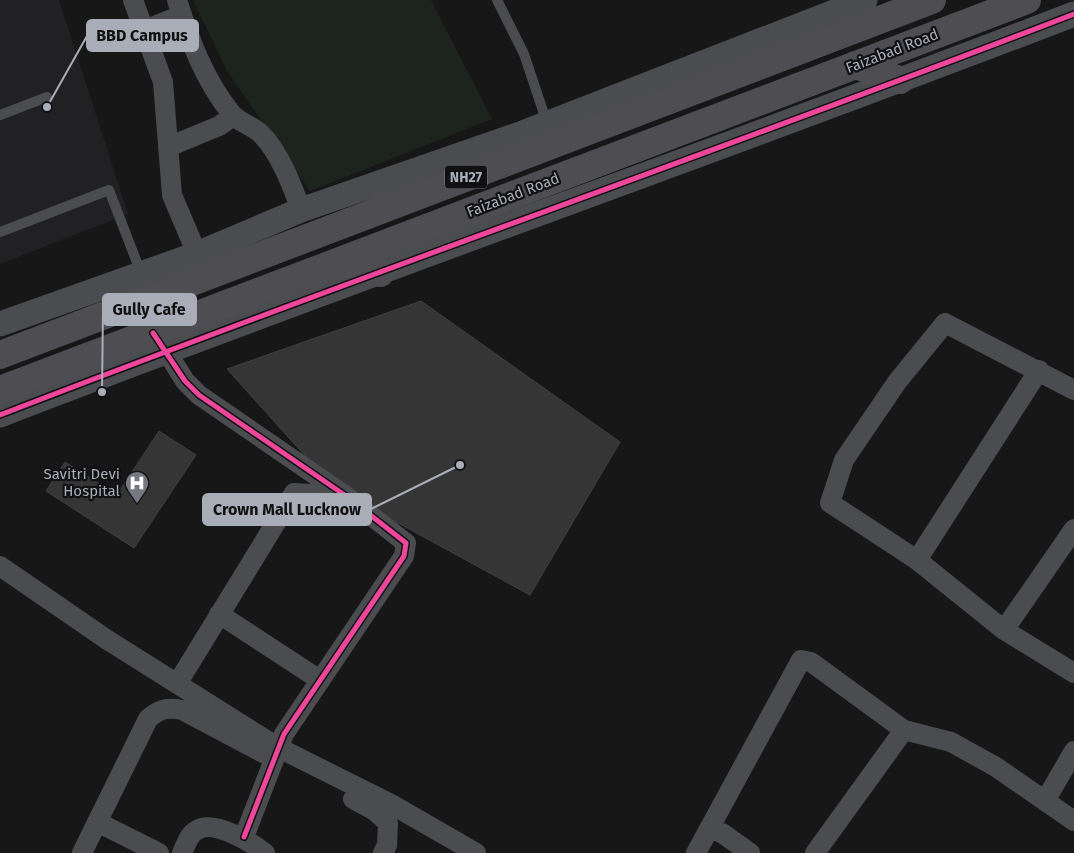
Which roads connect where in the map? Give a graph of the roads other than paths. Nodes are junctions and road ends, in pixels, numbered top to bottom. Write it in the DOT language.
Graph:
graph roads {
  1 [pos="133,0"];
  2 [pos="497,0"];
  3 [pos="865,0"];
  4 [pos="932,0"];
  5 [pos="1027,0"];
  6 [pos="179,8"];
  7 [pos="1074,14"];
  8 [pos="144,30"];
  9 [pos="855,65"];
  10 [pos="900,80"];
  11 [pos="48,97"];
  12 [pos="0,114"];
  13 [pos="233,116"];
  14 [pos="547,123"];
  15 [pos="168,146"];
  16 [pos="301,210"];
  17 [pos="0,232"];
  18 [pos="197,254"];
  19 [pos="339,262"];
  20 [pos="380,273"];
  21 [pos="142,274"];
  22 [pos="0,324"];
  23 [pos="160,342"];
  24 [pos="0,355"];
  25 [pos="1039,370"];
  26 [pos="0,390"];
  27 [pos="1074,390"];
  28 [pos="0,415"];
  29 [pos="346,496"];
  30 [pos="1074,530"];
  31 [pos="917,560"];
  32 [pos="0,566"];
  33 [pos="219,614"];
  34 [pos="1004,630"];
  35 [pos="1074,673"];
  36 [pos="320,680"];
  37 [pos="177,684"];
  38 [pos="904,730"];
  39 [pos="1074,751"];
  40 [pos="277,753"];
  41 [pos="1045,800"];
  42 [pos="1074,821"];
  43 [pos="97,822"];
  44 [pos="710,829"];
  45 [pos="244,837"];
  46 [pos="82,853"];
  47 [pos="160,853"];
  48 [pos="182,853"];
  49 [pos="265,853"];
  50 [pos="383,853"];
  51 [pos="476,853"];
  52 [pos="696,853"];
  53 [pos="750,853"];
  54 [pos="815,853"];
  1 -- 8 [label="street"];
  2 -- 14 [label="lane"];
  3 -- 14 [label="street"];
  4 -- 24 [label="highway, NH27"];
  5 -- 9 [label="highway, Faizabad Road / NH27"];
  6 -- 8 [label="street"];
  6 -- 13 [label="street"];
  7 -- 10 [label="street"];
  8 -- 15 [label="street"];
  9 -- 10 [label="highway"];
  9 -- 19 [label="highway, Faizabad Road / NH27"];
  10 -- 20 [label="street"];
  11 -- 12 [label="lane"];
  13 -- 15 [label="street"];
  13 -- 16 [label="street"];
  14 -- 16 [label="street"];
  15 -- 18 [label="street"];
  16 -- 18 [label="street"];
  17 -- 21 [label="lane"];
  18 -- 21 [label="street"];
  19 -- 20 [label="highway"];
  19 -- 23 [label="highway, Faizabad Road / NH27"];
  20 -- 23 [label="street"];
  21 -- 22 [label="street"];
  23 -- 26 [label="highway, Faizabad Road / NH27"];
  23 -- 28 [label="street"];
  23 -- 29 [label="street"];
  25 -- 27 [label="street"];
  25 -- 31 [label="street"];
  25 -- 31 [label="street"];
  29 -- 33 [label="street"];
  29 -- 36 [label="street"];
  30 -- 34 [label="street"];
  31 -- 34 [label="street"];
  32 -- 37 [label="street"];
  33 -- 36 [label="street"];
  33 -- 37 [label="street"];
  34 -- 35 [label="street"];
  36 -- 40 [label="street"];
  37 -- 40 [label="street"];
  38 -- 41 [label="street"];
  38 -- 44 [label="street"];
  38 -- 54 [label="street"];
  39 -- 41 [label="street"];
  40 -- 43 [label="street"];
  40 -- 45 [label="street"];
  40 -- 50 [label="street"];
  40 -- 51 [label="street"];
  41 -- 42 [label="street"];
  43 -- 46 [label="street"];
  43 -- 47 [label="street"];
  44 -- 52 [label="street"];
  44 -- 53 [label="street"];
  45 -- 48 [label="street"];
  45 -- 49 [label="street"];
}
